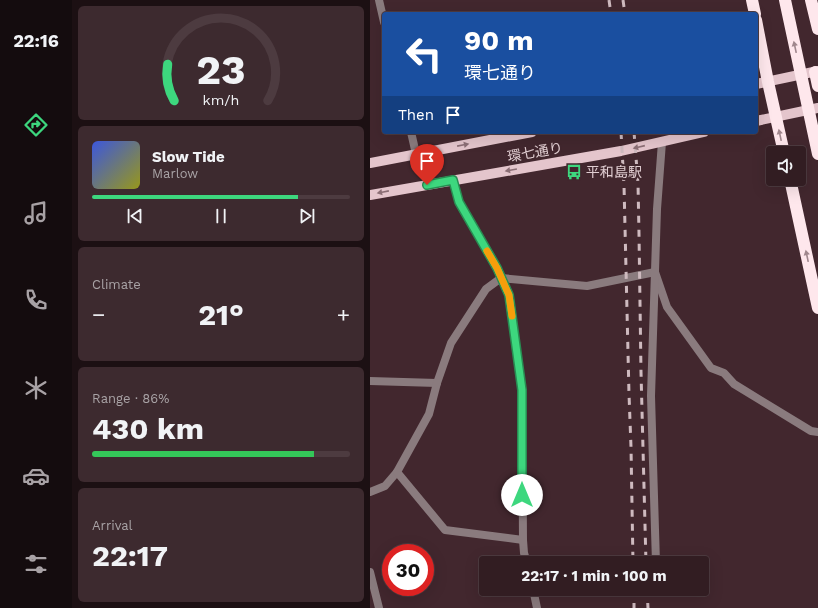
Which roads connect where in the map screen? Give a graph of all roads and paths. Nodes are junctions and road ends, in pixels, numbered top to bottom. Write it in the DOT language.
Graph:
graph roads {
  1 [pos="379,0"];
  2 [pos="752,0"];
  3 [pos="785,0"];
  4 [pos="810,0"];
  5 [pos="755,12"];
  6 [pos="382,13"];
  7 [pos="818,29"];
  8 [pos="758,41"];
  9 [pos="816,71"];
  10 [pos="762,83"];
  11 [pos="818,86"];
  12 [pos="818,108"];
  13 [pos="776,117"];
  14 [pos="758,121"];
  15 [pos="411,134"];
  16 [pos="521,134"];
  17 [pos="696,134"];
  18 [pos="662,142"];
  19 [pos="782,146"];
  20 [pos="416,154"];
  21 [pos="818,154"];
  22 [pos="370,163"];
  23 [pos="453,180"];
  24 [pos="792,186"];
  25 [pos="370,195"];
  26 [pos="655,272"];
  27 [pos="501,278"];
  28 [pos="818,308"];
  29 [pos="370,381"];
  30 [pos="437,383"];
  31 [pos="818,432"];
  32 [pos="397,472"];
  33 [pos="370,492"];
  34 [pos="523,540"];
  35 [pos="525,556"];
  36 [pos="656,556"];
  37 [pos="370,572"];
  38 [pos="534,596"];
  39 [pos="379,608"];
  40 [pos="537,608"];
  1 -- 6 [label="street"];
  2 -- 5 [label="highway"];
  21 -- 3 [label="highway, one-way"];
  4 -- 7 [label="highway"];
  8 -- 10 [label="highway"];
  9 -- 10 [label="main road"];
  9 -- 11 [label="highway"];
  10 -- 13 [label="highway"];
  12 -- 13 [label="main road"];
  13 -- 14 [label="main road"];
  19 -- 13 [label="highway, one-way"];
  15 -- 20 [label="street"];
  20 -- 16 [label="main road, 環七通り, one-way"];
  17 -- 18 [label="main road, 環七通り"];
  18 -- 23 [label="main road, 環七通り, one-way"];
  18 -- 26 [label="street"];
  20 -- 22 [label="main road, 環七通り"];
  23 -- 25 [label="main road, 環七通り, one-way"];
  23 -- 27 [label="street"];
  28 -- 24 [label="highway, one-way"];
  26 -- 27 [label="street"];
  26 -- 31 [label="street"];
  26 -- 36 [label="street"];
  27 -- 30 [label="street"];
  27 -- 34 [label="street"];
  29 -- 30 [label="street"];
  30 -- 32 [label="street"];
  32 -- 33 [label="street"];
  32 -- 34 [label="street"];
  34 -- 35 [label="street"];
  37 -- 39 [label="street"];
  38 -- 40 [label="street"];
}
